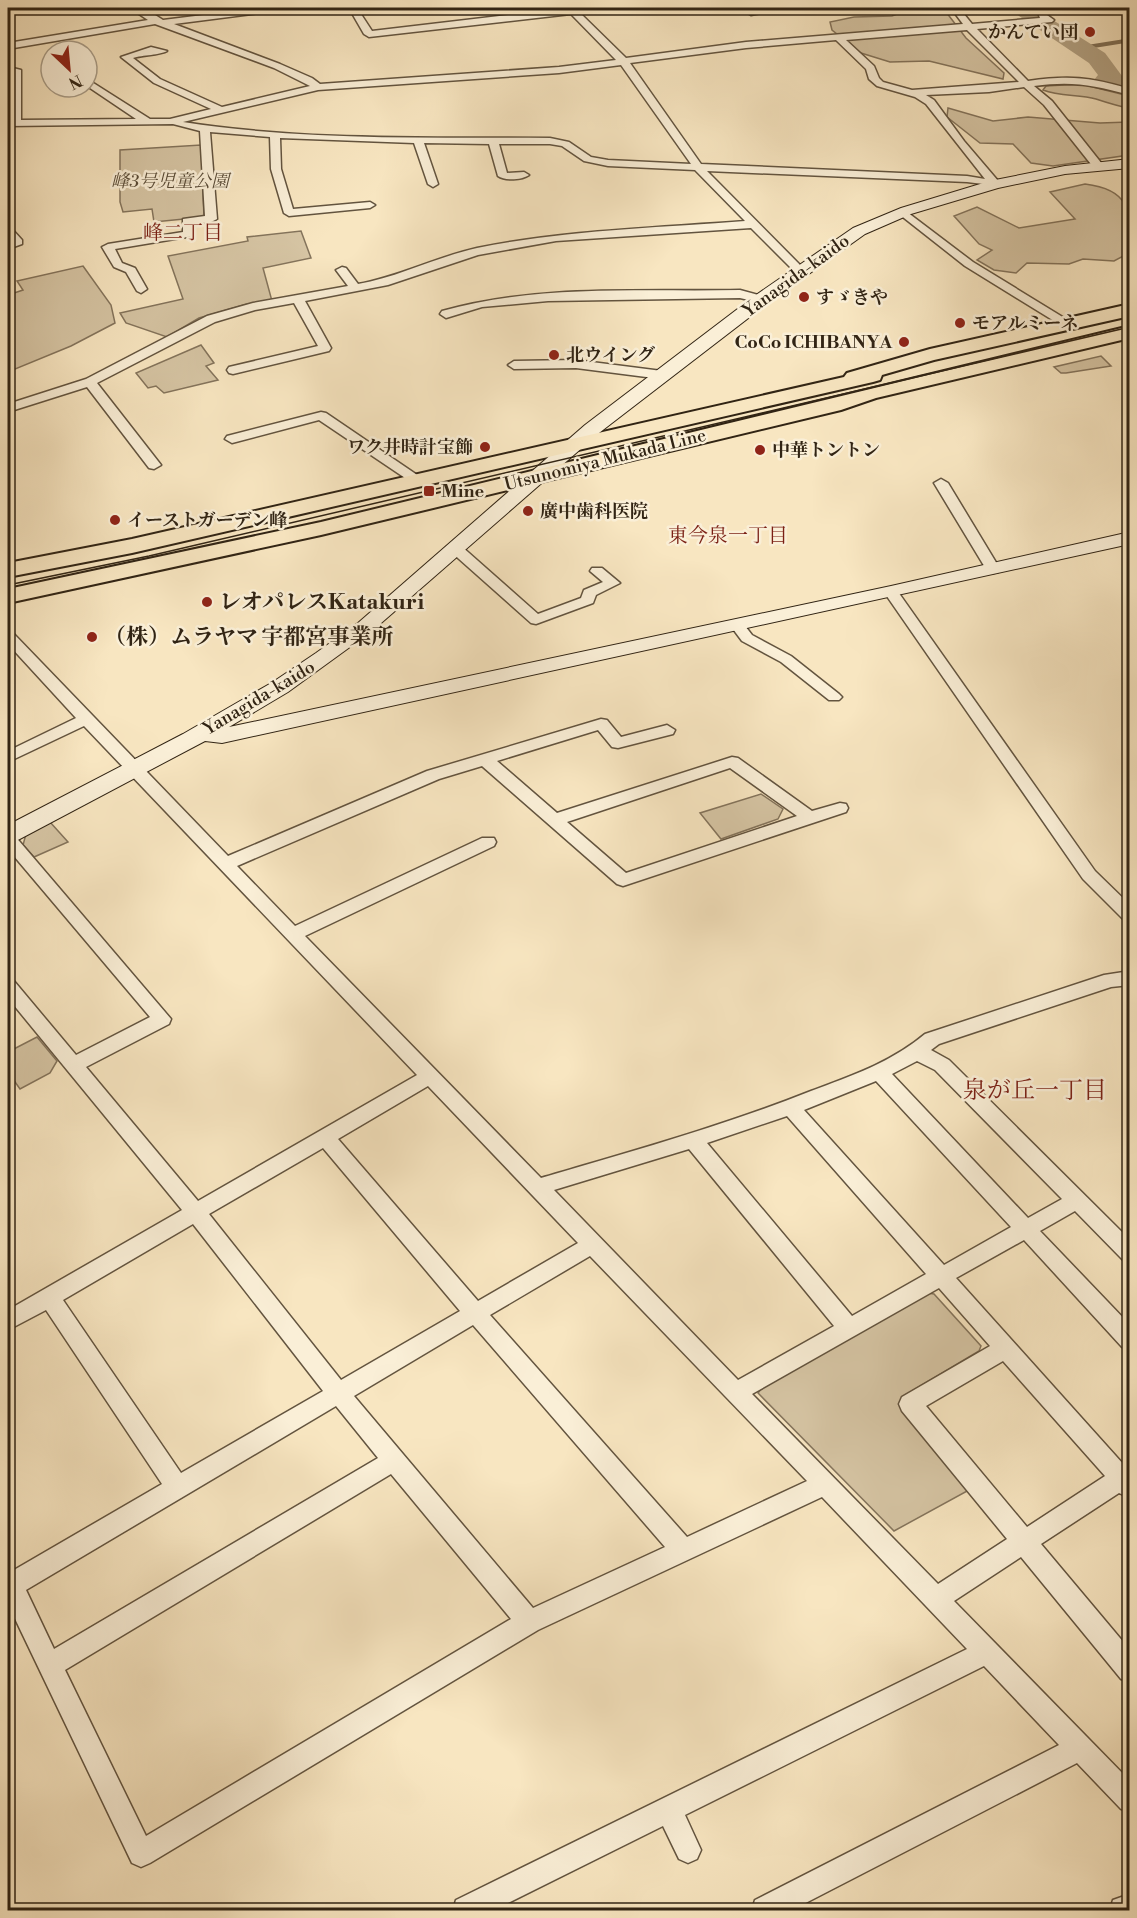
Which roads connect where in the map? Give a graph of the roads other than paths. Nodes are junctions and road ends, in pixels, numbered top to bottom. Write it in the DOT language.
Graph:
graph roads {
  1 [pos="30,8"];
  2 [pos="72,8"];
  3 [pos="83,8"];
  4 [pos="140,8"];
  5 [pos="275,8"];
  6 [pos="353,8"];
  7 [pos="598,8"];
  8 [pos="744,8"];
  9 [pos="781,8"];
  10 [pos="955,8"];
  11 [pos="1041,8"];
  12 [pos="572,9"];
  13 [pos="12,10"];
  14 [pos="160,22"];
  15 [pos="969,26"];
  16 [pos="837,36"];
  17 [pos="8,46"];
  18 [pos="162,51"];
  19 [pos="625,63"];
  20 [pos="16,70"];
  21 [pos="1027,85"];
  22 [pos="318,87"];
  23 [pos="99,90"];
  24 [pos="1130,92"];
  25 [pos="909,93"];
  26 [pos="221,110"];
  27 [pos="12,123"];
  28 [pos="149,123"];
  29 [pos="170,123"];
  30 [pos="205,129"];
  31 [pos="275,134"];
  32 [pos="418,140"];
  33 [pos="493,141"];
  34 [pos="1130,163"];
  35 [pos="1098,166"];
  36 [pos="699,168"];
  37 [pos="525,175"];
  38 [pos="434,184"];
  39 [pos="995,184"];
  40 [pos="370,205"];
  41 [pos="903,212"];
  42 [pos="756,224"];
  43 [pos="8,231"];
  44 [pos="8,246"];
  45 [pos="342,270"];
  46 [pos="801,272"];
  47 [pos="141,289"];
  48 [pos="356,289"];
  49 [pos="762,299"];
  50 [pos="298,300"];
  51 [pos="1130,310"];
  52 [pos="446,314"];
  53 [pos="1130,318"];
  54 [pos="1076,332"];
  55 [pos="1130,332"];
  56 [pos="1130,342"];
  57 [pos="514,365"];
  58 [pos="233,370"];
  59 [pos="662,375"];
  60 [pos="90,382"];
  61 [pos="870,394"];
  62 [pos="8,408"];
  63 [pos="232,439"];
  64 [pos="575,445"];
  65 [pos="154,465"];
  66 [pos="535,477"];
  67 [pos="419,481"];
  68 [pos="941,483"];
  69 [pos="1130,538"];
  70 [pos="454,548"];
  71 [pos="993,569"];
  72 [pos="8,570"];
  73 [pos="597,571"];
  74 [pos="891,592"];
  75 [pos="8,596"];
  76 [pos="737,625"];
  77 [pos="8,636"];
  78 [pos="834,697"];
  79 [pos="86,719"];
  80 [pos="667,730"];
  81 [pos="201,733"];
  82 [pos="8,757"];
  83 [pos="483,758"];
  84 [pos="133,769"];
  85 [pos="840,808"];
  86 [pos="809,817"];
  87 [pos="554,820"];
  88 [pos="8,837"];
  89 [pos="488,842"];
  90 [pos="225,864"];
  91 [pos="1130,916"];
  92 [pos="293,934"];
  93 [pos="1130,978"];
  94 [pos="8,986"];
  95 [pos="918,1052"];
  96 [pos="74,1065"];
  97 [pos="879,1072"];
  98 [pos="430,1076"];
  99 [pos="791,1108"];
  100 [pos="325,1137"];
  101 [pos="693,1140"];
  102 [pos="538,1187"];
  103 [pos="1077,1200"];
  104 [pos="196,1213"];
  105 [pos="1025,1229"];
  106 [pos="593,1244"];
  107 [pos="1130,1254"];
  108 [pos="941,1277"];
  109 [pos="49,1298"];
  110 [pos="475,1313"];
  111 [pos="8,1321"];
  112 [pos="849,1328"];
  113 [pos="1130,1340"];
  114 [pos="1005,1348"];
  115 [pos="736,1392"];
  116 [pos="338,1393"];
  117 [pos="394,1460"];
  118 [pos="1127,1480"];
  119 [pos="825,1484"];
  120 [pos="177,1488"];
  121 [pos="1025,1542"];
  122 [pos="683,1550"];
  123 [pos="9,1582"];
  124 [pos="936,1599"];
  125 [pos="529,1622"];
  126 [pos="987,1652"];
  127 [pos="50,1665"];
  128 [pos="1130,1670"];
  129 [pos="1080,1748"];
  130 [pos="1128,1794"];
  131 [pos="669,1810"];
  132 [pos="688,1850"];
  133 [pos="1130,1907"];
  134 [pos="466,1911"];
  135 [pos="765,1911"];
  136 [pos="1123,1911"];
  1 -- 13 [label="street"];
  2 -- 3 [label="street"];
  4 -- 14 [label="street"];
  5 -- 14 [label="street"];
  6 -- 12 [label="street"];
  7 -- 12 [label="street"];
  8 -- 9 [label="street"];
  10 -- 15 [label="street"];
  11 -- 15 [label="street"];
  12 -- 19 [label="street"];
  14 -- 17 [label="street"];
  14 -- 22 [label="street"];
  15 -- 16 [label="street"];
  15 -- 21 [label="street"];
  16 -- 19 [label="street"];
  16 -- 25 [label="street"];
  18 -- 26 [label="street"];
  19 -- 22 [label="street"];
  19 -- 36 [label="street"];
  20 -- 27 [label="street"];
  21 -- 24 [label="street"];
  21 -- 25 [label="street"];
  21 -- 35 [label="street"];
  22 -- 26 [label="street"];
  23 -- 28 [label="street"];
  25 -- 39 [label="street"];
  26 -- 29 [label="street"];
  27 -- 28 [label="street"];
  28 -- 29 [label="street"];
  29 -- 30 [label="street"];
  30 -- 31 [label="street"];
  30 -- 47 [label="street"];
  31 -- 32 [label="street"];
  31 -- 40 [label="street"];
  32 -- 33 [label="street"];
  32 -- 38 [label="street"];
  33 -- 36 [label="street"];
  33 -- 37 [label="street"];
  34 -- 35 [label="street, Yanagida-kaido"];
  35 -- 39 [label="street, Yanagida-kaido"];
  36 -- 39 [label="street"];
  36 -- 42 [label="street"];
  39 -- 41 [label="street, Yanagida-kaido"];
  41 -- 46 [label="street, Yanagida-kaido"];
  41 -- 54 [label="street"];
  42 -- 46 [label="street"];
  42 -- 48 [label="street"];
  43 -- 44 [label="street"];
  45 -- 48 [label="street"];
  46 -- 49 [label="street, Yanagida-kaido"];
  48 -- 50 [label="street"];
  49 -- 52 [label="street"];
  49 -- 59 [label="street, Yanagida-kaido"];
  50 -- 58 [label="street"];
  50 -- 60 [label="street"];
  51 -- 54 [label="main road"];
  53 -- 54 [label="main road, Utsunomiya Mukada Line"];
  54 -- 55 [label="main road, Utsunomiya Mukada Line"];
  54 -- 61 [label="main road, Utsunomiya Mukada Line"];
  54 -- 64 [label="main road, Utsunomiya Mukada Line"];
  56 -- 61 [label="main road"];
  57 -- 59 [label="street"];
  59 -- 64 [label="street, Yanagida-kaido"];
  60 -- 62 [label="street"];
  60 -- 65 [label="street"];
  61 -- 66 [label="main road, Utsunomiya Mukada Line"];
  63 -- 67 [label="street"];
  64 -- 66 [label="street, Yanagida-kaido"];
  64 -- 67 [label="main road, Utsunomiya Mukada Line"];
  66 -- 70 [label="street, Yanagida-kaido"];
  66 -- 75 [label="main road, Utsunomiya Mukada Line"];
  67 -- 72 [label="main road, Utsunomiya Mukada Line"];
  68 -- 71 [label="street"];
  69 -- 71 [label="street"];
  70 -- 73 [label="street"];
  70 -- 81 [label="street, Yanagida-kaido"];
  71 -- 74 [label="street"];
  74 -- 76 [label="street"];
  74 -- 91 [label="street"];
  76 -- 78 [label="street"];
  76 -- 81 [label="street"];
  77 -- 79 [label="street"];
  79 -- 82 [label="street"];
  79 -- 84 [label="street"];
  80 -- 83 [label="street"];
  81 -- 84 [label="street, Yanagida-kaido"];
  83 -- 87 [label="street"];
  83 -- 90 [label="street"];
  84 -- 88 [label="street, Yanagida-kaido"];
  84 -- 90 [label="street"];
  85 -- 86 [label="street"];
  86 -- 87 [label="street"];
  86 -- 87 [label="street"];
  88 -- 96 [label="street"];
  89 -- 92 [label="street"];
  90 -- 92 [label="street"];
  92 -- 98 [label="street"];
  93 -- 95 [label="street"];
  94 -- 96 [label="street"];
  95 -- 97 [label="street"];
  95 -- 103 [label="street"];
  96 -- 104 [label="street"];
  97 -- 99 [label="street"];
  97 -- 105 [label="street"];
  98 -- 100 [label="street"];
  98 -- 102 [label="street"];
  99 -- 101 [label="street"];
  99 -- 108 [label="street"];
  100 -- 104 [label="street"];
  100 -- 110 [label="street"];
  101 -- 102 [label="street"];
  101 -- 112 [label="street"];
  102 -- 106 [label="street"];
  103 -- 105 [label="street"];
  103 -- 107 [label="street"];
  104 -- 109 [label="street"];
  104 -- 116 [label="street"];
  105 -- 108 [label="street"];
  105 -- 113 [label="street"];
  106 -- 110 [label="street"];
  106 -- 115 [label="street"];
  108 -- 112 [label="street"];
  108 -- 114 [label="street"];
  109 -- 111 [label="street"];
  109 -- 120 [label="street"];
  110 -- 116 [label="street"];
  110 -- 122 [label="street"];
  112 -- 115 [label="street"];
  114 -- 118 [label="street"];
  114 -- 121 [label="street"];
  115 -- 119 [label="street"];
  116 -- 117 [label="street"];
  116 -- 120 [label="street"];
  117 -- 125 [label="street"];
  117 -- 127 [label="street"];
  118 -- 121 [label="street"];
  119 -- 122 [label="street"];
  119 -- 124 [label="street"];
  120 -- 123 [label="street"];
  121 -- 124 [label="street"];
  121 -- 128 [label="street"];
  122 -- 125 [label="street"];
  123 -- 127 [label="street"];
  124 -- 126 [label="street"];
  125 -- 127 [label="street"];
  126 -- 129 [label="street"];
  126 -- 131 [label="street"];
  129 -- 130 [label="street"];
  129 -- 135 [label="street"];
  131 -- 132 [label="street"];
  131 -- 134 [label="street"];
  133 -- 136 [label="street"];
}
